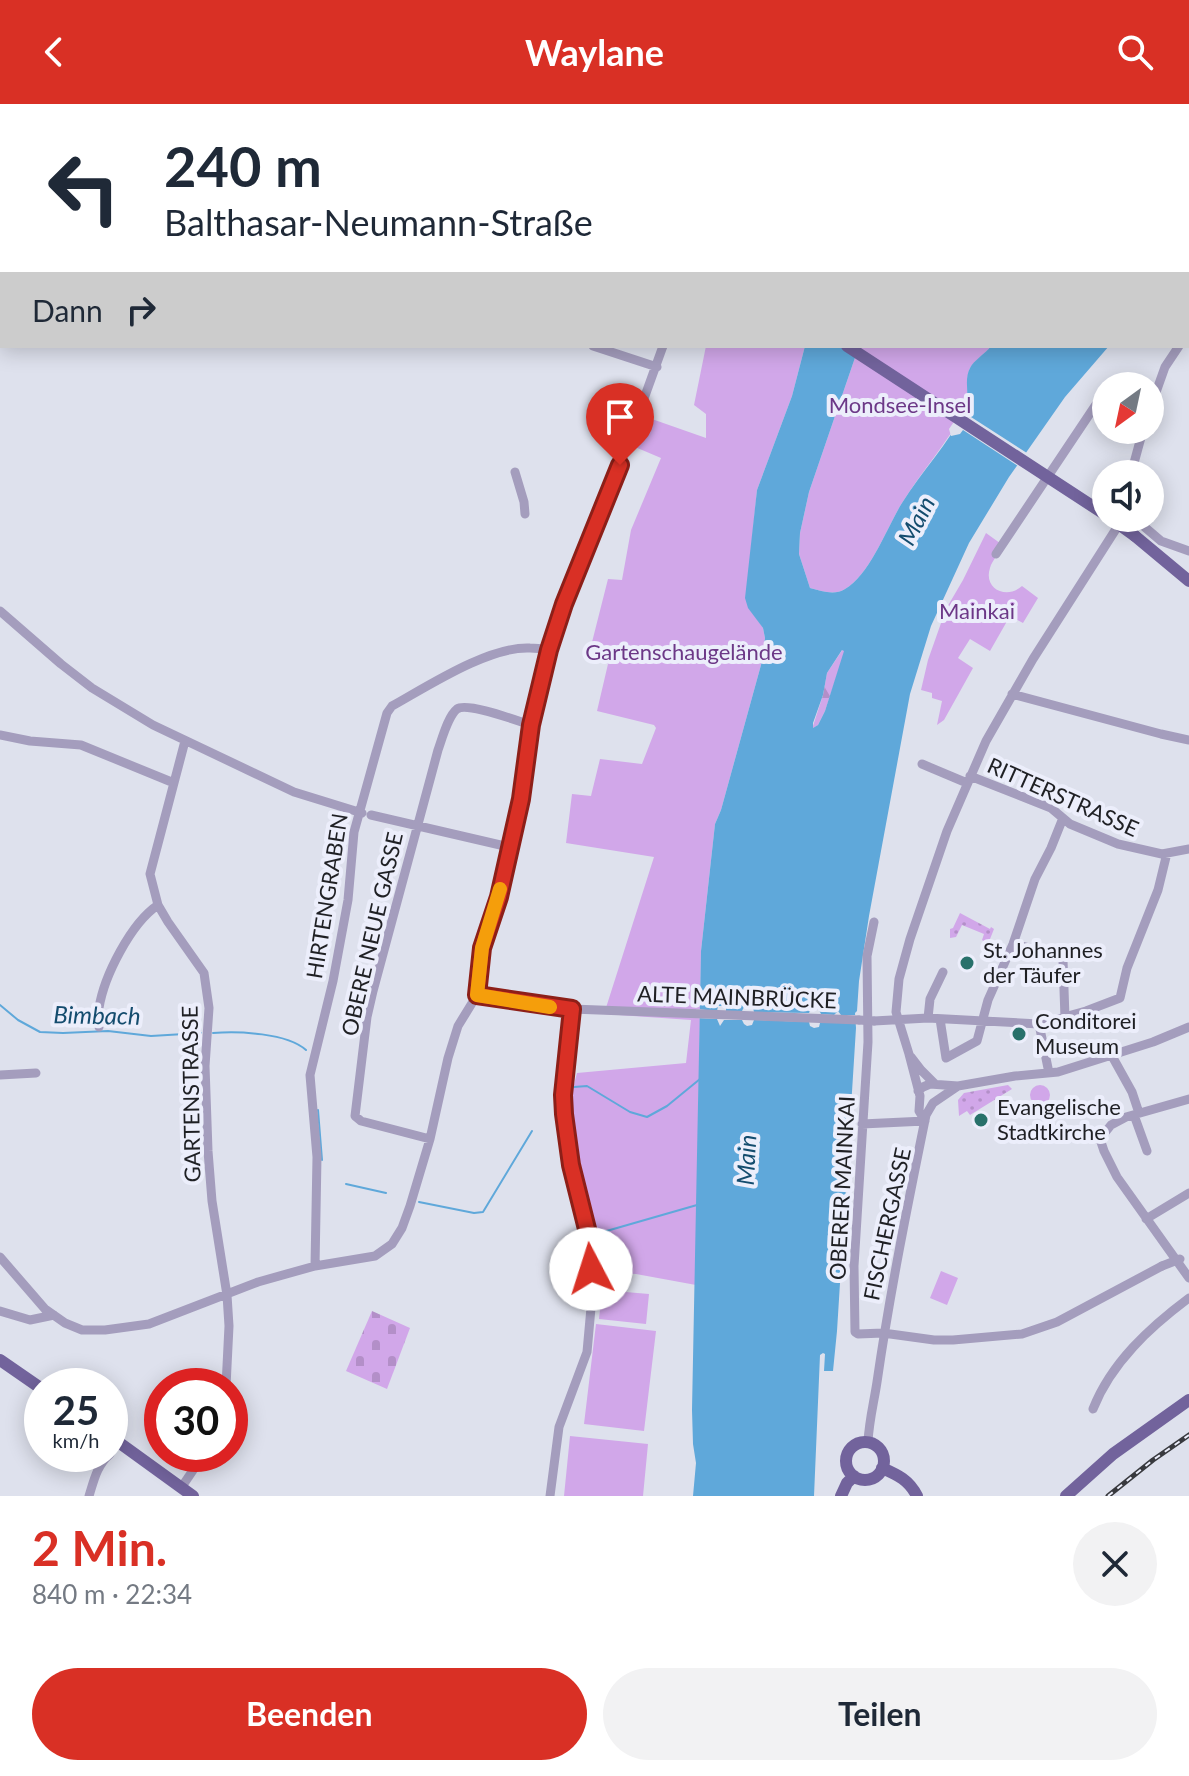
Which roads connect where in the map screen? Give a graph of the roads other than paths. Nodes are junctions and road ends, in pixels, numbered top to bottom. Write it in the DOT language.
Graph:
graph roads {
  1 [pos="599,348"];
  2 [pos="662,348"];
  3 [pos="850,348"];
  4 [pos="1178,348"];
  5 [pos="657,367"];
  6 [pos="1163,372"];
  7 [pos="1092,410"];
  8 [pos="515,472"];
  9 [pos="1092,507"];
  10 [pos="525,514"];
  11 [pos="1114,532"];
  12 [pos="1129,532"];
  13 [pos="1150,532"];
  14 [pos="1189,551"];
  15 [pos="996,554"];
  16 [pos="1189,581"];
  17 [pos="0,611"];
  18 [pos="549,650"];
  19 [pos="1012,694"];
  20 [pos="531,725"];
  21 [pos="0,735"];
  22 [pos="1189,740"];
  23 [pos="185,741"];
  24 [pos="922,764"];
  25 [pos="968,780"];
  26 [pos="174,783"];
  27 [pos="364,813"];
  28 [pos="1063,818"];
  29 [pos="416,825"];
  30 [pos="509,847"];
  31 [pos="1189,849"];
  32 [pos="1167,853"];
  33 [pos="158,905"];
  34 [pos="874,922"];
  35 [pos="1013,944"];
  36 [pos="943,972"];
  37 [pos="477,995"];
  38 [pos="572,1009"];
  39 [pos="928,1018"];
  40 [pos="1065,1018"];
  41 [pos="871,1019"];
  42 [pos="940,1019"];
  43 [pos="897,1020"];
  44 [pos="982,1022"];
  45 [pos="1039,1024"];
  46 [pos="99,1027"];
  47 [pos="1189,1027"];
  48 [pos="909,1054"];
  49 [pos="1112,1056"];
  50 [pos="36,1073"];
  51 [pos="1049,1073"];
  52 [pos="0,1075"];
  53 [pos="936,1085"];
  54 [pos="958,1086"];
  55 [pos="919,1094"];
  56 [pos="1189,1099"];
  57 [pos="936,1101"];
  58 [pos="1137,1114"];
  59 [pos="925,1121"];
  60 [pos="862,1124"];
  61 [pos="430,1139"];
  62 [pos="1147,1151"];
  63 [pos="1189,1193"];
  64 [pos="1146,1219"];
  65 [pos="0,1257"];
  66 [pos="1184,1257"];
  67 [pos="315,1266"];
  68 [pos="1189,1278"];
  69 [pos="227,1295"];
  70 [pos="1189,1298"];
  71 [pos="0,1311"];
  72 [pos="50,1312"];
  73 [pos="883,1333"];
  74 [pos="5,1364"];
  75 [pos="227,1368"];
  76 [pos="24,1377"];
  77 [pos="1189,1400"];
  78 [pos="1093,1409"];
  79 [pos="868,1442"];
  80 [pos="128,1449"];
  81 [pos="882,1468"];
  82 [pos="96,1472"];
  83 [pos="192,1472"];
  84 [pos="854,1476"];
  85 [pos="181,1488"];
  86 [pos="89,1496"];
  87 [pos="193,1496"];
  88 [pos="550,1496"];
  89 [pos="841,1496"];
  90 [pos="917,1496"];
  91 [pos="1066,1496"];
  1 -- 5 [label="street"];
  2 -- 5 [label="street"];
  3 -- 9 [label="main road, bridge"];
  4 -- 6 [label="street"];
  5 -- 18 [label="street"];
  7 -- 15 [label="street"];
  8 -- 10 [label="street"];
  11 -- 19 [label="street"];
  12 -- 16 [label="main road, bridge"];
  13 -- 14 [label="street"];
  17 -- 23 [label="street"];
  18 -- 20 [label="street"];
  18 -- 27 [label="street, HIRTENGRABEN"];
  19 -- 22 [label="street"];
  19 -- 25 [label="street"];
  20 -- 29 [label="street"];
  20 -- 30 [label="street"];
  21 -- 26 [label="street"];
  23 -- 26 [label="street, GARTENSTRASSE"];
  23 -- 27 [label="street"];
  24 -- 25 [label="street, RITTERSTRASSE"];
  25 -- 28 [label="street, RITTERSTRASSE"];
  25 -- 43 [label="street"];
  26 -- 33 [label="street, GARTENSTRASSE"];
  27 -- 29 [label="street"];
  27 -- 67 [label="street, HIRTENGRABEN"];
  28 -- 32 [label="street, RITTERSTRASSE"];
  28 -- 35 [label="street"];
  29 -- 30 [label="street"];
  29 -- 61 [label="street, OBERE NEUE GASSE"];
  30 -- 37 [label="street"];
  31 -- 32 [label="street, RITTERSTRASSE"];
  32 -- 40 [label="street, ALTE MAINBRÜCKE"];
  33 -- 46 [label="street"];
  33 -- 69 [label="street, GARTENSTRASSE"];
  34 -- 41 [label="street, OBERER MAINKAI"];
  35 -- 40 [label="street"];
  35 -- 44 [label="street"];
  36 -- 39 [label="street"];
  37 -- 38 [label="street, ALTE MAINBRÜCKE"];
  37 -- 61 [label="street"];
  38 -- 41 [label="street, ALTE MAINBRÜCKE, bridge"];
  38 -- 88 [label="street"];
  39 -- 42 [label="street, ALTE MAINBRÜCKE"];
  39 -- 43 [label="street, ALTE MAINBRÜCKE"];
  40 -- 45 [label="street, ALTE MAINBRÜCKE"];
  41 -- 43 [label="street, ALTE MAINBRÜCKE"];
  41 -- 60 [label="street, OBERER MAINKAI"];
  42 -- 44 [label="street, ALTE MAINBRÜCKE"];
  42 -- 44 [label="street"];
  43 -- 48 [label="street"];
  44 -- 45 [label="street, ALTE MAINBRÜCKE"];
  45 -- 51 [label="street"];
  47 -- 49 [label="street"];
  48 -- 53 [label="street"];
  48 -- 55 [label="street"];
  49 -- 51 [label="street"];
  49 -- 58 [label="street"];
  50 -- 52 [label="street"];
  51 -- 54 [label="street"];
  53 -- 54 [label="street"];
  53 -- 55 [label="street"];
  53 -- 57 [label="street"];
  54 -- 57 [label="street"];
  55 -- 57 [label="street"];
  55 -- 59 [label="street"];
  56 -- 58 [label="street"];
  57 -- 59 [label="street"];
  58 -- 62 [label="street"];
  58 -- 64 [label="street"];
  59 -- 60 [label="street"];
  59 -- 73 [label="street, FISCHERGASSE"];
  60 -- 73 [label="street, OBERER MAINKAI"];
  61 -- 67 [label="street"];
  63 -- 64 [label="street"];
  64 -- 68 [label="street"];
  65 -- 72 [label="street"];
  66 -- 73 [label="street, OBERER MAINKAI, bridge"];
  67 -- 69 [label="street"];
  69 -- 72 [label="street"];
  69 -- 75 [label="street, GARTENSTRASSE"];
  70 -- 78 [label="street"];
  71 -- 72 [label="street"];
  73 -- 79 [label="street, FISCHERGASSE"];
  74 -- 76 [label="main road"];
  77 -- 91 [label="main road"];
  79 -- 81 [label="main road"];
  79 -- 84 [label="main road"];
  80 -- 85 [label="main road"];
  81 -- 84 [label="main road"];
  81 -- 90 [label="main road"];
  82 -- 86 [label="street"];
  83 -- 85 [label="street"];
  84 -- 89 [label="main road"];
  85 -- 87 [label="main road"];
}
